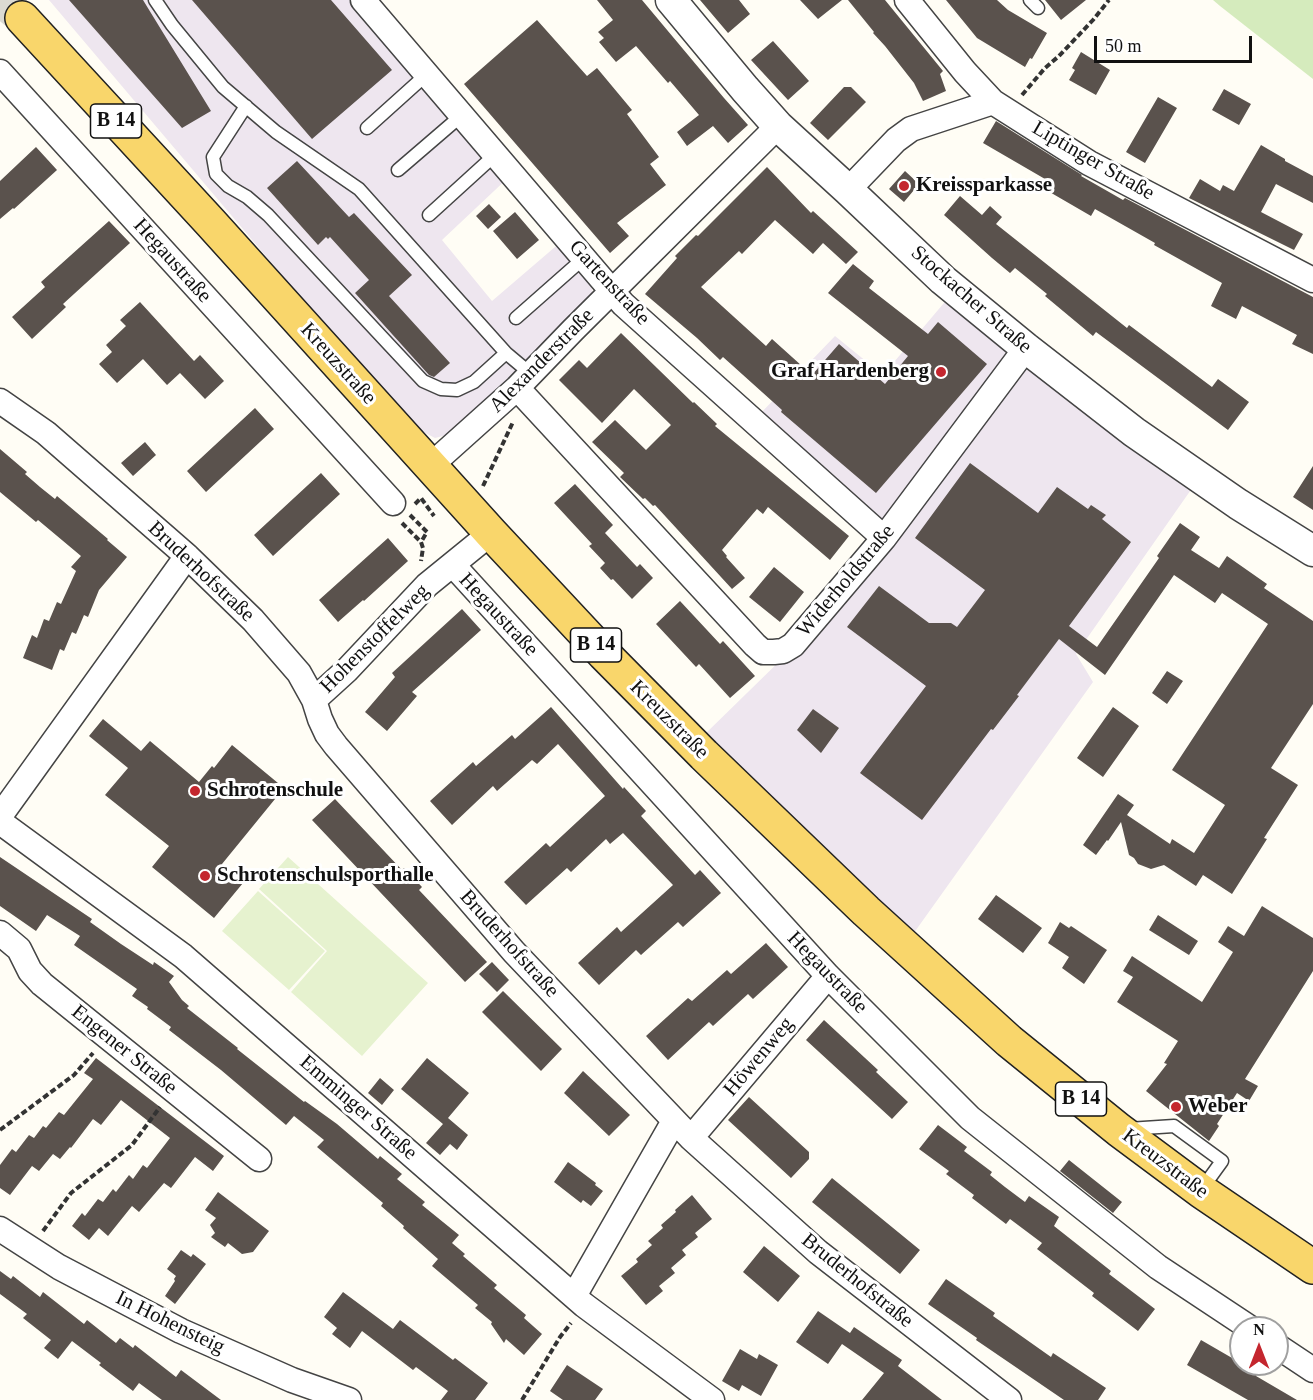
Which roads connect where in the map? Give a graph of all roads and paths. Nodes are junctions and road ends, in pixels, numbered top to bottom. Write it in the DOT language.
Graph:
graph roads {
  1 [pos="155,0"];
  2 [pos="671,0"];
  3 [pos="907,0"];
  4 [pos="1109,0"];
  5 [pos="373,3"];
  6 [pos="22,18"];
  7 [pos="0,72"];
  8 [pos="427,74"];
  9 [pos="246,106"];
  10 [pos="1000,106"];
  11 [pos="462,115"];
  12 [pos="778,126"];
  13 [pos="367,128"];
  14 [pos="496,154"];
  15 [pos="398,170"];
  16 [pos="848,190"];
  17 [pos="429,215"];
  18 [pos="584,258"];
  19 [pos="1313,280"];
  20 [pos="612,290"];
  21 [pos="516,318"];
  22 [pos="1026,348"];
  23 [pos="506,353"];
  24 [pos="524,381"];
  25 [pos="0,401"];
  26 [pos="430,466"];
  27 [pos="482,490"];
  28 [pos="421,498"];
  29 [pos="400,507"];
  30 [pos="434,516"];
  31 [pos="491,533"];
  32 [pos="884,538"];
  33 [pos="421,542"];
  34 [pos="1313,551"];
  35 [pos="187,556"];
  36 [pos="453,565"];
  37 [pos="427,585"];
  38 [pos="314,700"];
  39 [pos="0,816"];
  40 [pos="0,822"];
  41 [pos="0,933"];
  42 [pos="828,976"];
  43 [pos="107,1037"];
  44 [pos="173,1090"];
  45 [pos="674,1120"];
  46 [pos="0,1130"];
  47 [pos="691,1138"];
  48 [pos="259,1158"];
  49 [pos="0,1229"];
  50 [pos="30,1248"];
  51 [pos="1313,1267"];
  52 [pos="574,1296"];
  53 [pos="1232,1316"];
  54 [pos="561,1337"];
  55 [pos="1289,1354"];
  56 [pos="1313,1370"];
  57 [pos="349,1400"];
  58 [pos="522,1400"];
  59 [pos="712,1400"];
  60 [pos="1009,1400"];
  1 -- 9 [label="lane"];
  2 -- 12 [label="street, Stockacher Straße"];
  3 -- 10 [label="street, Liptinger Straße"];
  4 -- 10 [label="path"];
  5 -- 8 [label="street, Gartenstraße"];
  6 -- 26 [label="main road, Kreuzstraße / B 14"];
  7 -- 29 [label="street, Hegaustraße"];
  8 -- 11 [label="street, Gartenstraße"];
  8 -- 13 [label="lane"];
  9 -- 23 [label="lane"];
  9 -- 23 [label="lane"];
  10 -- 16 [label="street"];
  10 -- 19 [label="street, Liptinger Straße"];
  11 -- 14 [label="street, Gartenstraße"];
  11 -- 15 [label="lane"];
  12 -- 16 [label="street, Stockacher Straße"];
  12 -- 20 [label="street, Alexanderstraße"];
  14 -- 17 [label="lane"];
  14 -- 18 [label="street, Gartenstraße"];
  16 -- 22 [label="street, Stockacher Straße"];
  18 -- 20 [label="street, Gartenstraße"];
  18 -- 21 [label="lane"];
  20 -- 24 [label="street, Alexanderstraße"];
  20 -- 32 [label="street, Gartenstraße"];
  22 -- 32 [label="street, Widerholdstraße"];
  22 -- 34 [label="street, Stockacher Straße"];
  23 -- 24 [label="lane"];
  24 -- 26 [label="street, Alexanderstraße"];
  24 -- 27 [label="path"];
  24 -- 32 [label="street, Widerholdstraße"];
  25 -- 35 [label="street, Bruderhofstraße"];
  26 -- 31 [label="main road, Kreuzstraße / B 14"];
  28 -- 30 [label="path"];
  29 -- 33 [label="path"];
  29 -- 33 [label="path"];
  31 -- 36 [label="street, Hohenstoffelweg"];
  31 -- 51 [label="main road, Kreuzstraße / B 14"];
  33 -- 37 [label="path"];
  35 -- 38 [label="street, Bruderhofstraße"];
  35 -- 39 [label="street"];
  36 -- 37 [label="street, Hohenstoffelweg"];
  36 -- 42 [label="street, Hegaustraße"];
  37 -- 38 [label="street, Hohenstoffelweg"];
  38 -- 45 [label="street, Bruderhofstraße"];
  40 -- 52 [label="street, Emminger Straße"];
  41 -- 43 [label="street, Engener Straße"];
  42 -- 47 [label="street, Höwenweg"];
  42 -- 53 [label="street, Hegaustraße"];
  43 -- 44 [label="street, Engener Straße"];
  43 -- 46 [label="path"];
  44 -- 48 [label="street, Engener Straße"];
  44 -- 50 [label="path"];
  45 -- 47 [label="street, Bruderhofstraße"];
  45 -- 52 [label="street"];
  47 -- 60 [label="street, Bruderhofstraße"];
  49 -- 50 [label="street, In Hohensteig"];
  50 -- 57 [label="street, In Hohensteig"];
  52 -- 59 [label="street, Emminger Straße"];
  54 -- 58 [label="path"];
  55 -- 56 [label="street"];
}
